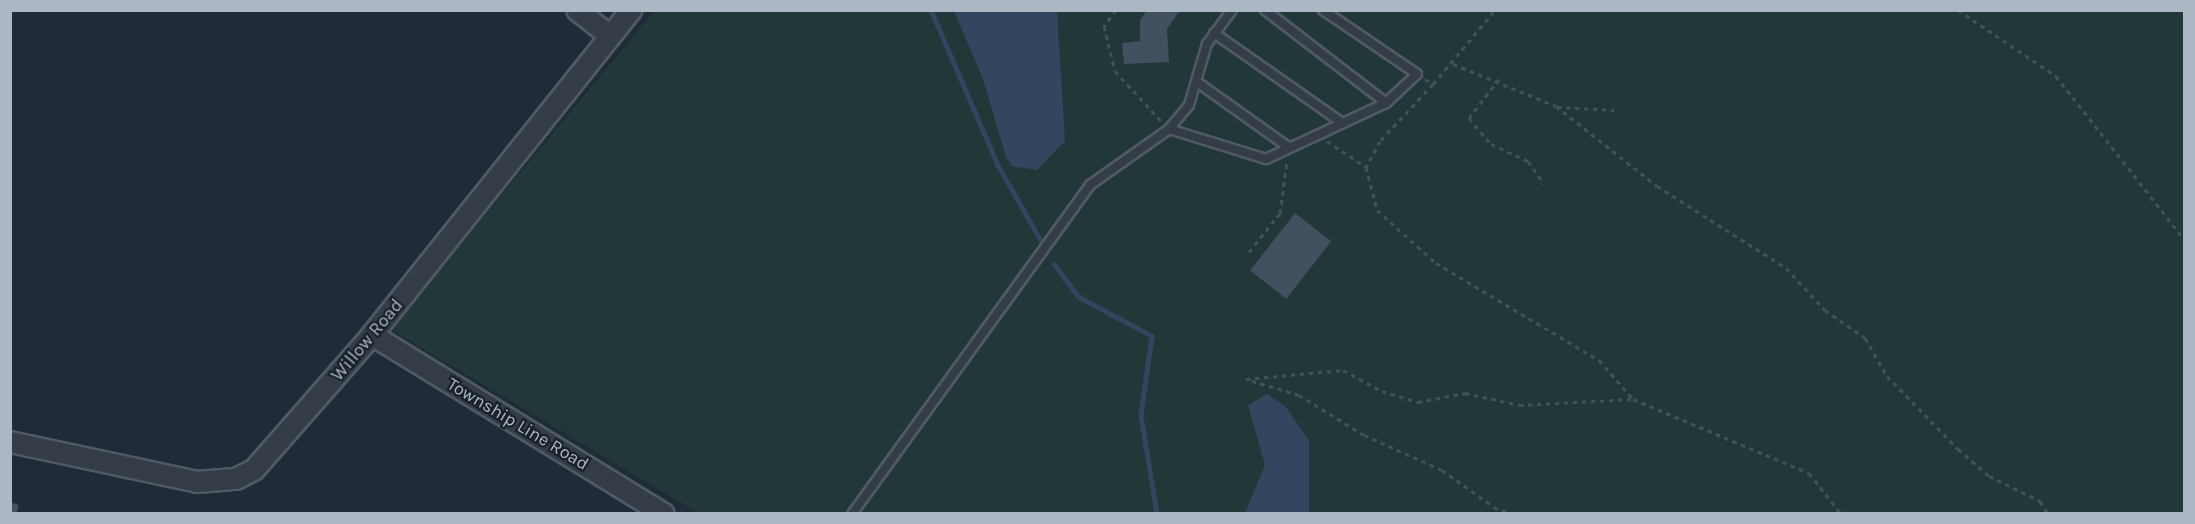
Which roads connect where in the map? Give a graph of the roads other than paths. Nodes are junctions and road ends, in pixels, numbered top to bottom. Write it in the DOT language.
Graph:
graph roads {
  1 [pos="577,10"];
  2 [pos="631,10"];
  3 [pos="1232,10"];
  4 [pos="1265,10"];
  5 [pos="1323,10"];
  6 [pos="1214,33"];
  7 [pos="610,36"];
  8 [pos="1197,82"];
  9 [pos="1386,103"];
  10 [pos="1341,122"];
  11 [pos="1169,129"];
  12 [pos="1288,147"];
  13 [pos="372,335"];
  14 [pos="10,442"];
  15 [pos="664,513"];
  16 [pos="852,513"];
  1 -- 7 [label="street"];
  2 -- 7 [label="street, Willow Road"];
  3 -- 6 [label="lane"];
  4 -- 9 [label="lane"];
  5 -- 9 [label="lane"];
  6 -- 8 [label="lane"];
  6 -- 10 [label="lane"];
  7 -- 13 [label="street, Willow Road"];
  8 -- 11 [label="lane"];
  8 -- 12 [label="lane"];
  9 -- 10 [label="lane"];
  10 -- 12 [label="lane"];
  11 -- 12 [label="lane"];
  11 -- 16 [label="lane"];
  13 -- 14 [label="street, Willow Road"];
  13 -- 15 [label="street, Township Line Road"];
}
